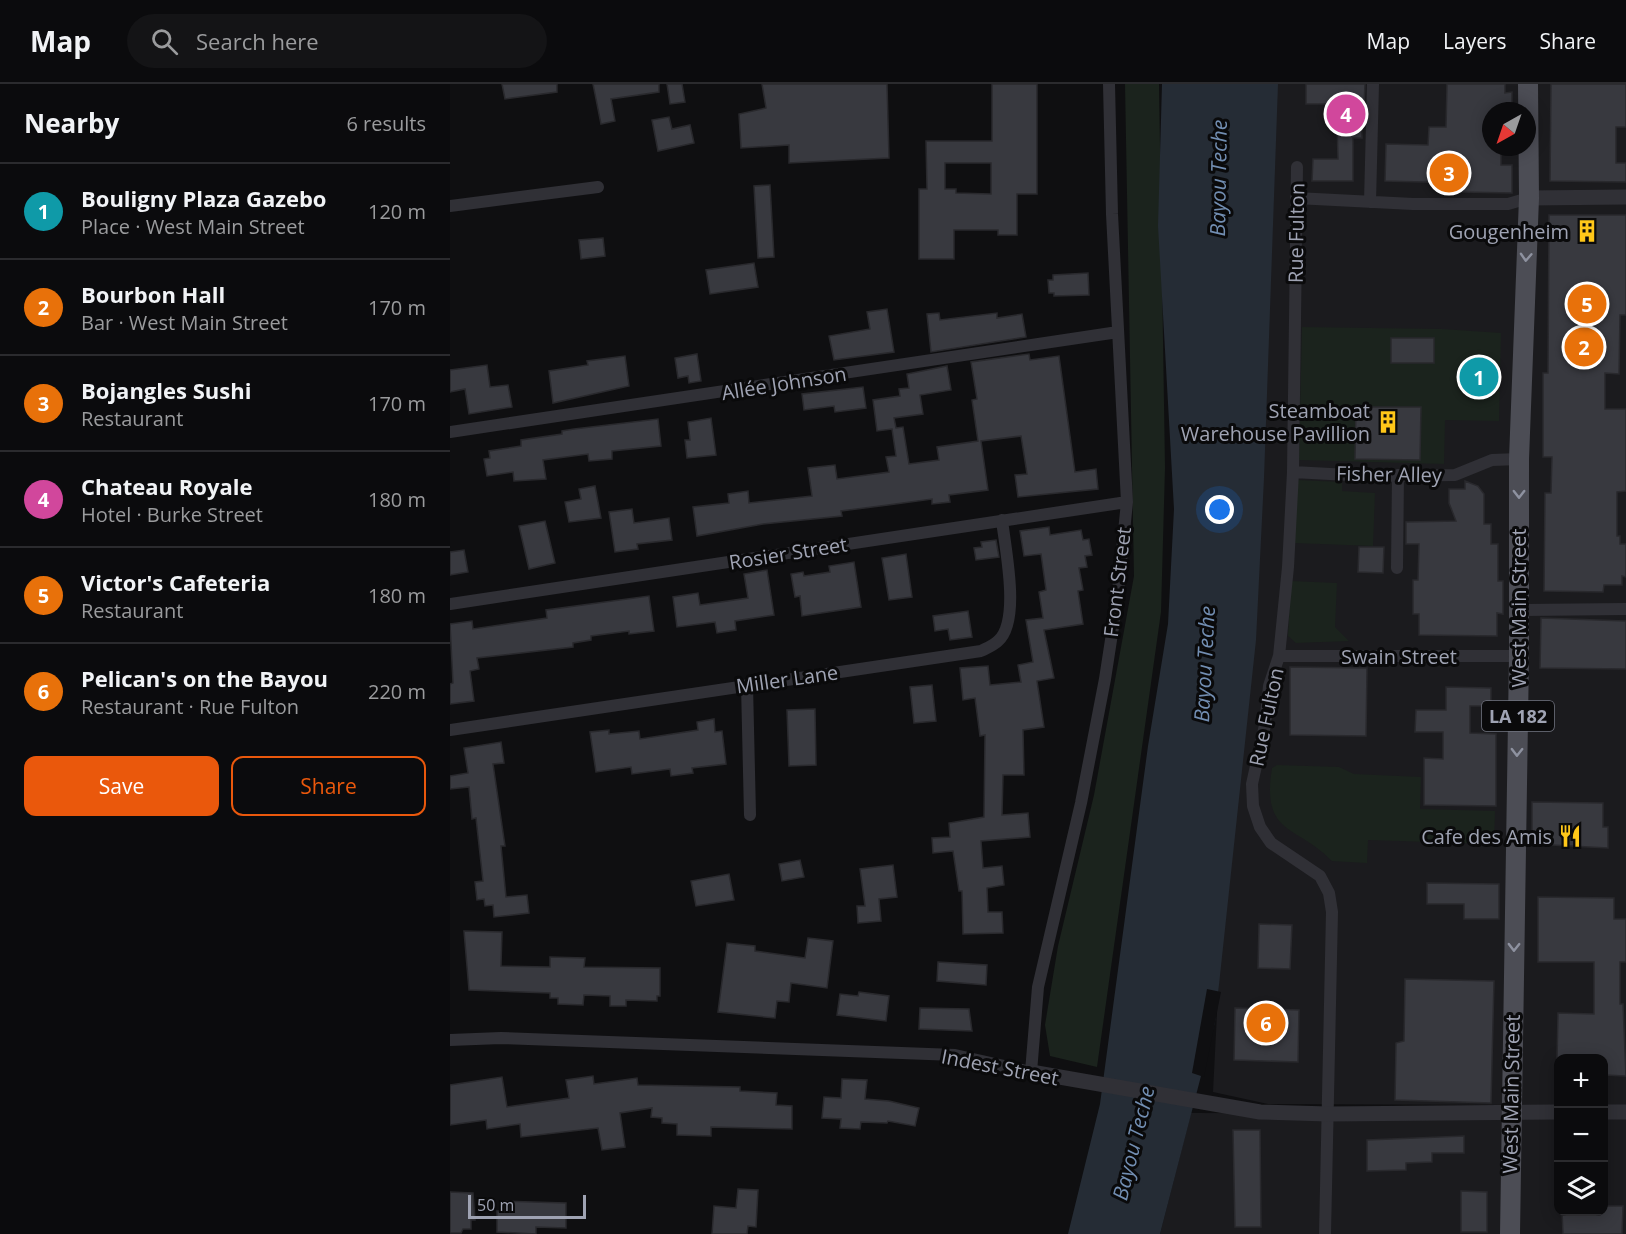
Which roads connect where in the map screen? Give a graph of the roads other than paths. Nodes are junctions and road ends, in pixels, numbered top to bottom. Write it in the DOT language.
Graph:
graph roads {
  1 [pos="1109,84"];
  2 [pos="1373,84"];
  3 [pos="1528,84"];
  4 [pos="1297,167"];
  5 [pos="598,187"];
  6 [pos="1626,197"];
  7 [pos="1296,198"];
  8 [pos="1529,198"];
  9 [pos="1370,202"];
  10 [pos="450,206"];
  11 [pos="1118,332"];
  12 [pos="450,432"];
  13 [pos="1519,459"];
  14 [pos="1293,472"];
  15 [pos="1398,475"];
  16 [pos="1127,501"];
  17 [pos="1002,520"];
  18 [pos="1396,568"];
  19 [pos="450,604"];
  20 [pos="1626,609"];
  21 [pos="1519,610"];
  22 [pos="1279,656"];
  23 [pos="1519,656"];
  24 [pos="747,685"];
  25 [pos="450,730"];
  26 [pos="750,815"];
  27 [pos="450,1040"];
  28 [pos="1031,1072"];
  29 [pos="1511,1112"];
  30 [pos="1554,1112"];
  31 [pos="1608,1112"];
  32 [pos="1626,1112"];
  33 [pos="1328,1114"];
  34 [pos="1325,1234"];
  35 [pos="1510,1234"];
  1 -- 11 [label="street, Front Street"];
  2 -- 9 [label="street"];
  3 -- 8 [label="main road, LA 182"];
  4 -- 7 [label="street, Rue Fulton"];
  5 -- 10 [label="street"];
  6 -- 8 [label="street"];
  7 -- 9 [label="street"];
  7 -- 14 [label="street, Rue Fulton"];
  8 -- 9 [label="street"];
  8 -- 13 [label="main road, West Main Street / LA 182, one-way"];
  11 -- 12 [label="street, Allée Johnson"];
  11 -- 16 [label="street, Front Street"];
  13 -- 15 [label="street, Fisher Alley"];
  13 -- 21 [label="main road, West Main Street / LA 182, one-way"];
  14 -- 15 [label="street, Fisher Alley"];
  14 -- 22 [label="street, Rue Fulton"];
  15 -- 18 [label="street"];
  16 -- 17 [label="street, Rosier Street"];
  16 -- 28 [label="street, Front Street"];
  17 -- 19 [label="street, Rosier Street"];
  17 -- 24 [label="street, Miller Lane"];
  20 -- 21 [label="street"];
  21 -- 23 [label="main road, West Main Street / LA 182"];
  22 -- 23 [label="street, Swain Street"];
  22 -- 33 [label="street, Rue Fulton"];
  23 -- 29 [label="main road, West Main Street / LA 182, one-way"];
  24 -- 25 [label="street, Miller Lane"];
  24 -- 26 [label="street"];
  27 -- 28 [label="street, Indest Street"];
  28 -- 33 [label="street, Indest Street"];
  29 -- 30 [label="street, Indest Street"];
  29 -- 33 [label="street, Indest Street"];
  29 -- 35 [label="main road, West Main Street / LA 182"];
  31 -- 32 [label="street"];
  33 -- 34 [label="street, Rue Fulton"];
}
